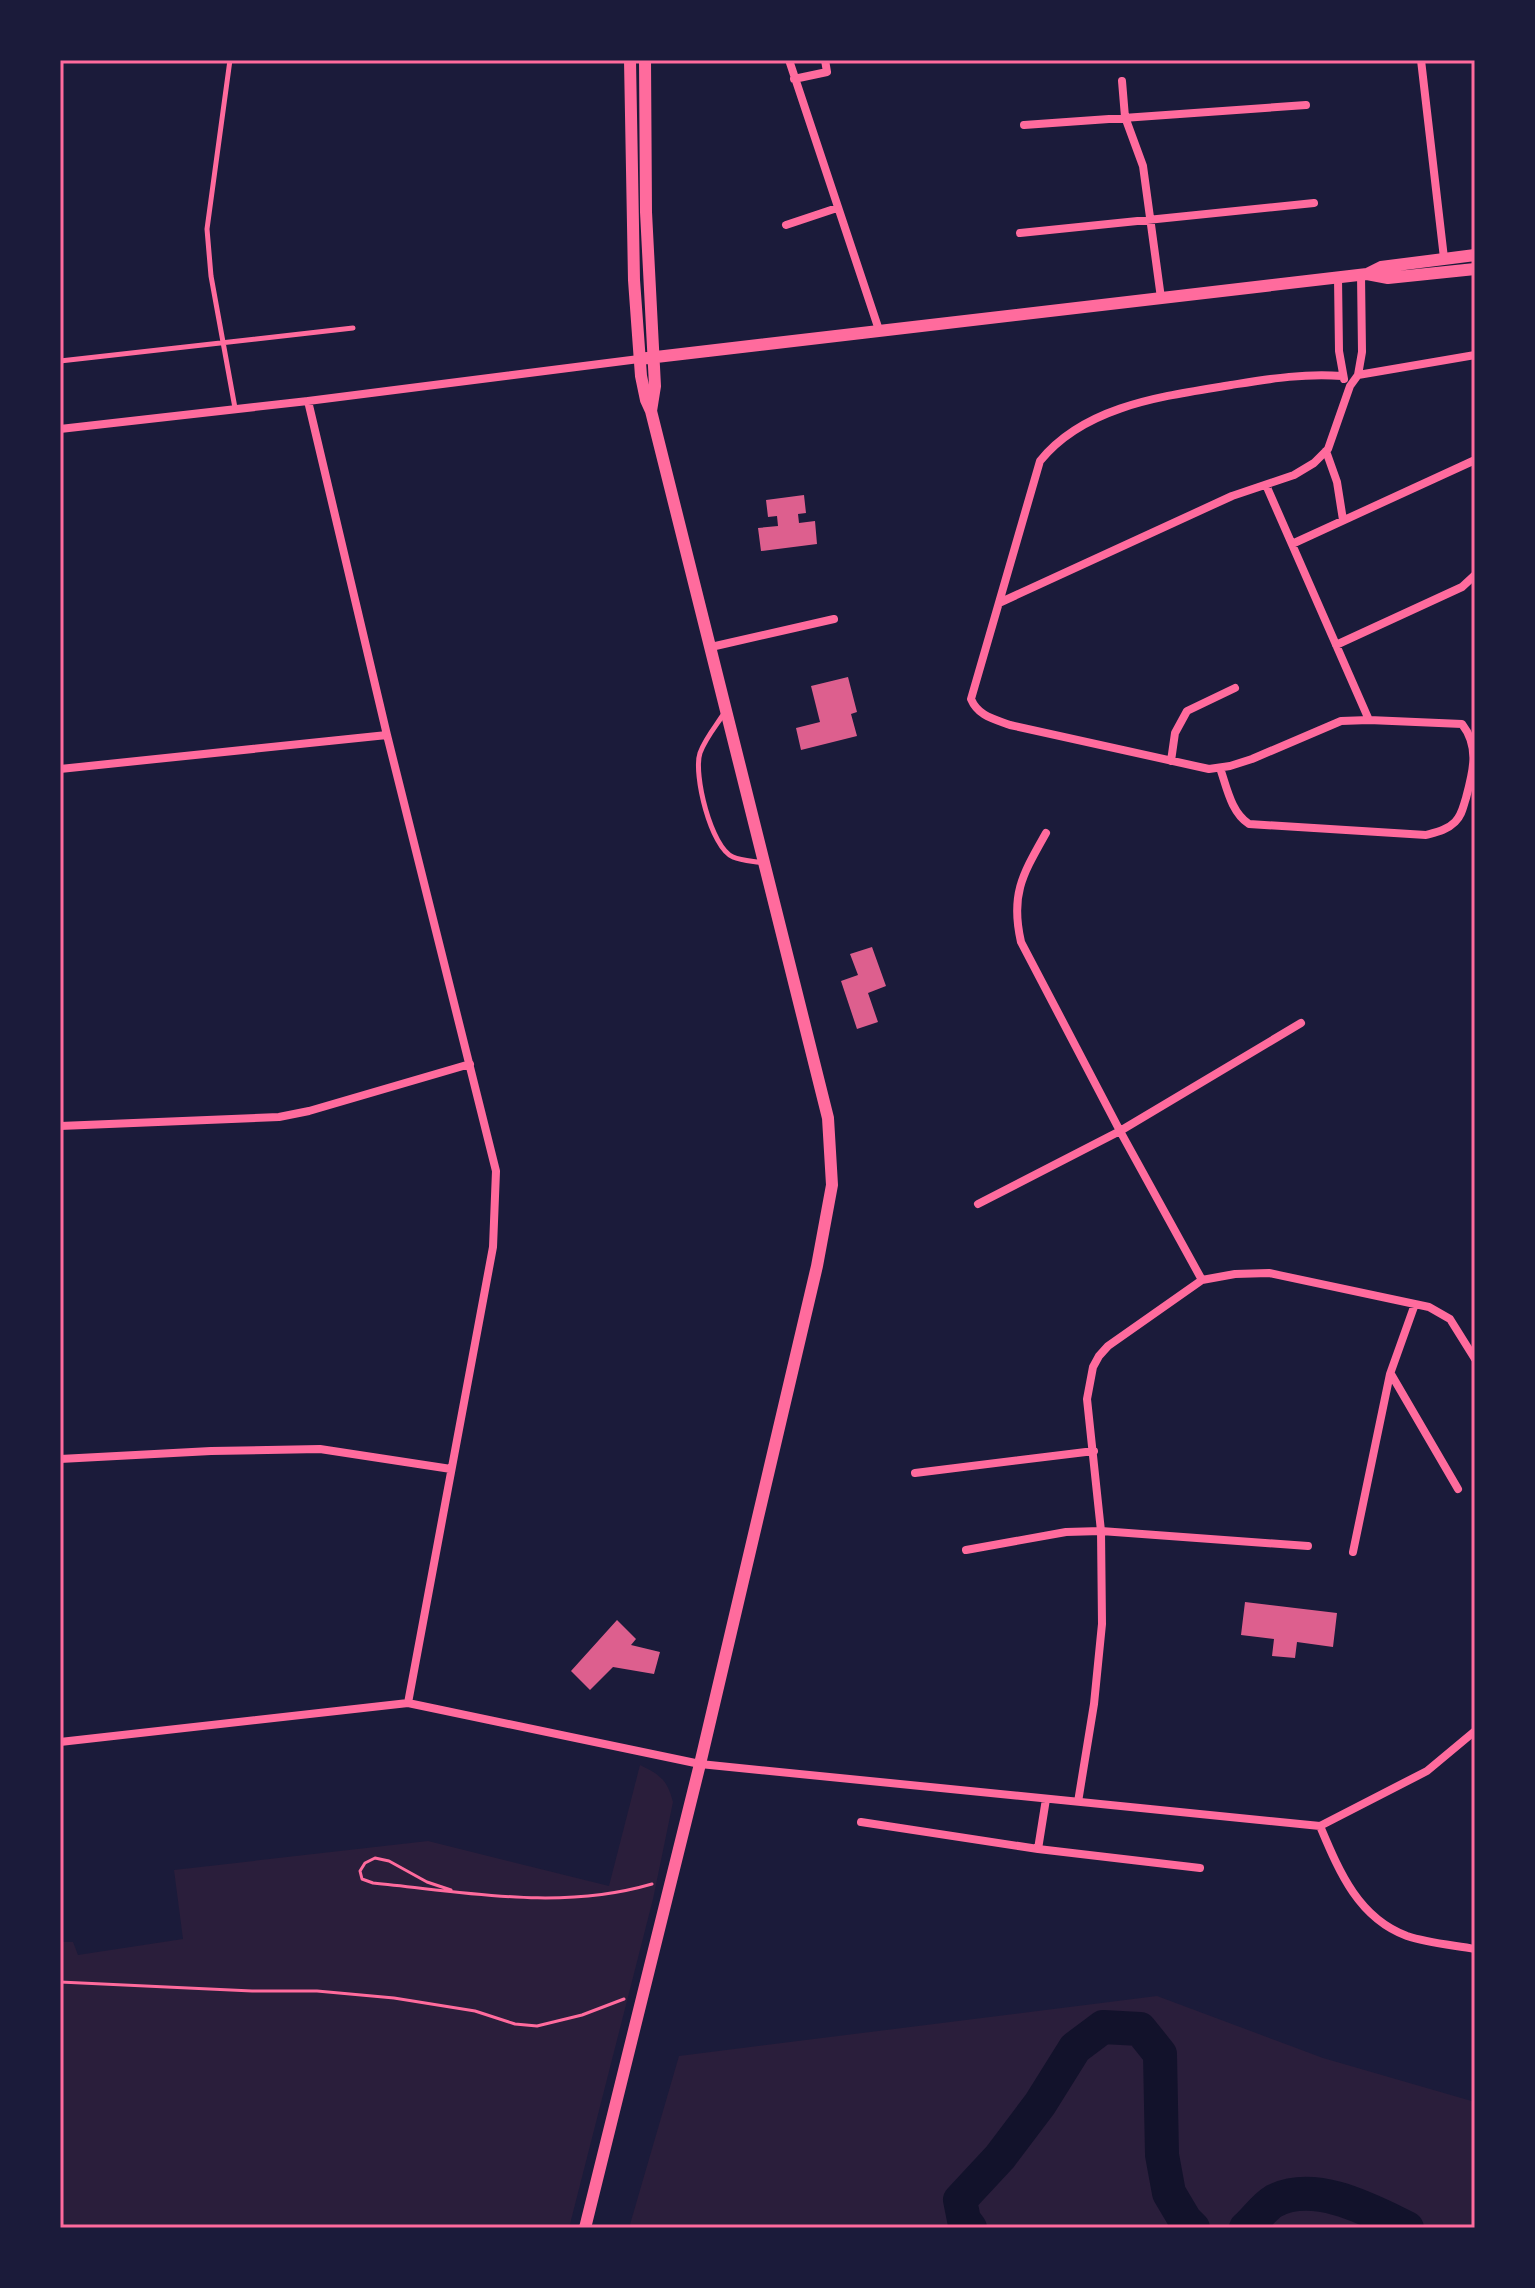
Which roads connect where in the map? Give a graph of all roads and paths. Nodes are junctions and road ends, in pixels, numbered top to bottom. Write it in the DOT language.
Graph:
graph roads {
  1 [pos="230,60"];
  2 [pos="630,60"];
  3 [pos="645,60"];
  4 [pos="789,60"];
  5 [pos="825,60"];
  6 [pos="1421,60"];
  7 [pos="794,79"];
  8 [pos="1122,81"];
  9 [pos="1306,105"];
  10 [pos="1125,117"];
  11 [pos="1024,125"];
  12 [pos="1314,203"];
  13 [pos="837,208"];
  14 [pos="1151,220"];
  15 [pos="786,225"];
  16 [pos="1020,233"];
  17 [pos="1475,255"];
  18 [pos="1444,258"];
  19 [pos="1475,269"];
  20 [pos="1364,275"];
  21 [pos="1338,278"];
  22 [pos="1161,298"];
  23 [pos="353,328"];
  24 [pos="879,330"];
  25 [pos="224,344"];
  26 [pos="1475,355"];
  27 [pos="646,358"];
  28 [pos="60,361"];
  29 [pos="1358,375"];
  30 [pos="1342,376"];
  31 [pos="1350,386"];
  32 [pos="308,401"];
  33 [pos="236,409"];
  34 [pos="60,429"];
  35 [pos="1326,451"];
  36 [pos="1475,460"];
  37 [pos="1266,485"];
  38 [pos="1343,520"];
  39 [pos="1292,544"];
  40 [pos="1475,575"];
  41 [pos="999,603"];
  42 [pos="834,619"];
  43 [pos="1336,645"];
  44 [pos="711,647"];
  45 [pos="1235,688"];
  46 [pos="726,711"];
  47 [pos="1369,720"];
  48 [pos="387,735"];
  49 [pos="1171,761"];
  50 [pos="1220,768"];
  51 [pos="60,769"];
  52 [pos="1046,833"];
  53 [pos="765,863"];
  54 [pos="1301,1023"];
  55 [pos="470,1064"];
  56 [pos="60,1126"];
  57 [pos="1120,1131"];
  58 [pos="978,1204"];
  59 [pos="1202,1280"];
  60 [pos="1415,1304"];
  61 [pos="1475,1359"];
  62 [pos="1390,1374"];
  63 [pos="1094,1451"];
  64 [pos="60,1459"];
  65 [pos="451,1469"];
  66 [pos="915,1473"];
  67 [pos="1458,1489"];
  68 [pos="1101,1531"];
  69 [pos="1308,1546"];
  70 [pos="966,1550"];
  71 [pos="1353,1552"];
  72 [pos="408,1703"];
  73 [pos="1475,1731"];
  74 [pos="60,1742"];
  75 [pos="700,1764"];
  76 [pos="1046,1799"];
  77 [pos="1078,1802"];
  78 [pos="861,1822"];
  79 [pos="1320,1826"];
  80 [pos="1038,1849"];
  81 [pos="1200,1868"];
  82 [pos="671,1879"];
  83 [pos="451,1890"];
  84 [pos="1475,1949"];
  85 [pos="60,1982"];
  86 [pos="643,1991"];
  87 [pos="585,2228"];
  1 -- 25 [label="lane"];
  2 -- 27 [label="street"];
  3 -- 27 [label="street"];
  4 -- 7 [label="street"];
  5 -- 7 [label="street"];
  6 -- 18 [label="street"];
  7 -- 13 [label="street"];
  8 -- 10 [label="street"];
  9 -- 10 [label="street"];
  10 -- 11 [label="street"];
  10 -- 14 [label="street"];
  12 -- 14 [label="street"];
  13 -- 15 [label="street"];
  13 -- 24 [label="street"];
  14 -- 16 [label="street"];
  14 -- 22 [label="street"];
  17 -- 18 [label="street"];
  18 -- 20 [label="street"];
  19 -- 20 [label="street"];
  20 -- 21 [label="street"];
  20 -- 29 [label="street"];
  21 -- 22 [label="street"];
  21 -- 30 [label="street"];
  22 -- 24 [label="street"];
  23 -- 25 [label="lane"];
  24 -- 27 [label="street"];
  25 -- 28 [label="lane"];
  25 -- 33 [label="lane"];
  26 -- 29 [label="street"];
  27 -- 32 [label="street"];
  27 -- 44 [label="street"];
  29 -- 31 [label="street"];
  30 -- 31 [label="street"];
  30 -- 41 [label="street"];
  31 -- 35 [label="street"];
  32 -- 33 [label="street"];
  32 -- 48 [label="street"];
  33 -- 34 [label="street"];
  35 -- 37 [label="street"];
  35 -- 38 [label="street"];
  36 -- 38 [label="street"];
  37 -- 39 [label="street"];
  37 -- 41 [label="street"];
  38 -- 39 [label="street"];
  39 -- 43 [label="street"];
  40 -- 43 [label="street"];
  41 -- 49 [label="street"];
  42 -- 44 [label="street"];
  43 -- 47 [label="street"];
  44 -- 46 [label="street"];
  45 -- 49 [label="street"];
  46 -- 53 [label="street"];
  46 -- 53 [label="lane"];
  47 -- 50 [label="street"];
  47 -- 50 [label="street"];
  48 -- 51 [label="street"];
  48 -- 55 [label="street"];
  49 -- 50 [label="street"];
  52 -- 57 [label="street"];
  53 -- 75 [label="street"];
  54 -- 57 [label="street"];
  55 -- 56 [label="street"];
  55 -- 65 [label="street"];
  57 -- 58 [label="street"];
  57 -- 59 [label="street"];
  59 -- 60 [label="street"];
  59 -- 63 [label="street"];
  60 -- 61 [label="street"];
  60 -- 62 [label="street"];
  62 -- 67 [label="street"];
  62 -- 71 [label="street"];
  63 -- 66 [label="street"];
  63 -- 68 [label="street"];
  64 -- 65 [label="street"];
  65 -- 72 [label="street"];
  68 -- 69 [label="street"];
  68 -- 70 [label="street"];
  68 -- 77 [label="street"];
  72 -- 74 [label="street"];
  72 -- 75 [label="street"];
  73 -- 79 [label="street"];
  75 -- 76 [label="street"];
  75 -- 82 [label="street"];
  76 -- 77 [label="street"];
  76 -- 80 [label="street"];
  77 -- 79 [label="street"];
  78 -- 80 [label="street"];
  79 -- 84 [label="street"];
  80 -- 81 [label="street"];
  82 -- 83 [label="path"];
  82 -- 86 [label="street"];
  83 -- 83 [label="path"];
  85 -- 86 [label="path"];
  86 -- 87 [label="street"];
}
